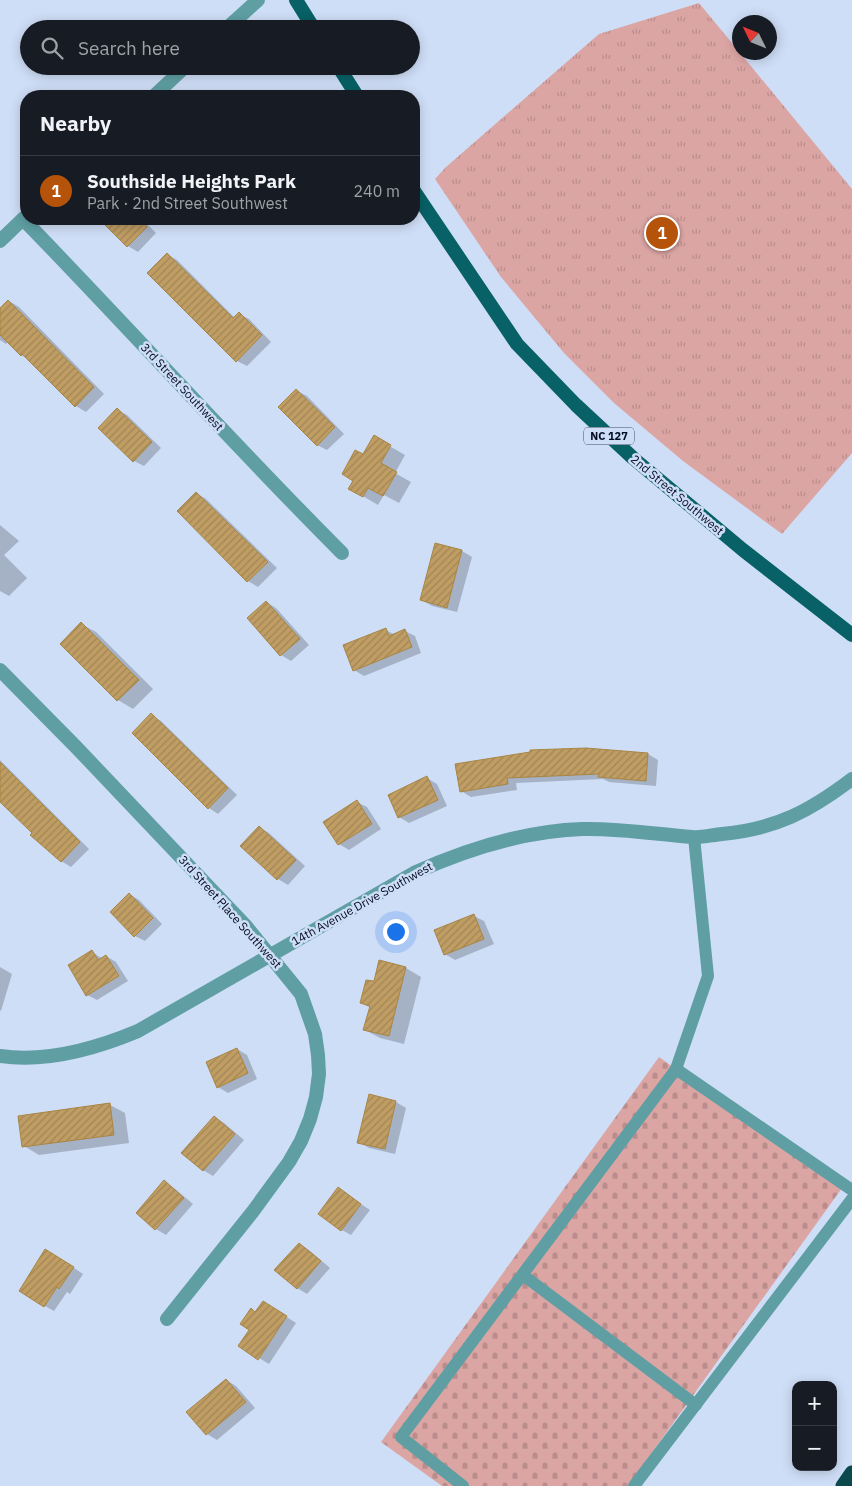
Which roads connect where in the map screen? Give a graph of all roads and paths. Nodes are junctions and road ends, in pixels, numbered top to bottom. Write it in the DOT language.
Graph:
graph roads {
  1 [pos="258,0"];
  2 [pos="296,0"];
  3 [pos="236,20"];
  4 [pos="308,20"];
  5 [pos="176,75"];
  6 [pos="344,75"];
  7 [pos="160,90"];
  8 [pos="353,90"];
  9 [pos="420,200"];
  10 [pos="20,222"];
  11 [pos="32,225"];
  12 [pos="0,241"];
  13 [pos="342,552"];
  14 [pos="852,635"];
  15 [pos="0,670"];
  16 [pos="852,779"];
  17 [pos="694,837"];
  18 [pos="271,956"];
  19 [pos="0,1056"];
  20 [pos="676,1069"];
  21 [pos="852,1190"];
  22 [pos="852,1200"];
  23 [pos="523,1274"];
  24 [pos="167,1319"];
  25 [pos="696,1405"];
  26 [pos="852,1473"];
  27 [pos="463,1486"];
  28 [pos="634,1486"];
  29 [pos="843,1486"];
  1 -- 3 [label="street"];
  2 -- 4 [label="main road"];
  5 -- 7 [label="street"];
  6 -- 8 [label="main road"];
  9 -- 14 [label="main road, 2nd Street Southwest / NC 127"];
  10 -- 12 [label="street"];
  11 -- 13 [label="street, 3rd Street Southwest"];
  15 -- 18 [label="street, 3rd Street Place Southwest"];
  16 -- 17 [label="street, 14th Avenue Drive Southwest"];
  17 -- 18 [label="street, 14th Avenue Drive Southwest"];
  17 -- 20 [label="lane"];
  18 -- 19 [label="street, 14th Avenue Drive Southwest"];
  18 -- 24 [label="street, 3rd Street Place Southwest"];
  20 -- 21 [label="lane"];
  20 -- 23 [label="lane"];
  22 -- 25 [label="lane"];
  23 -- 25 [label="lane"];
  23 -- 27 [label="lane"];
  25 -- 28 [label="lane"];
  26 -- 29 [label="highway"];
}
